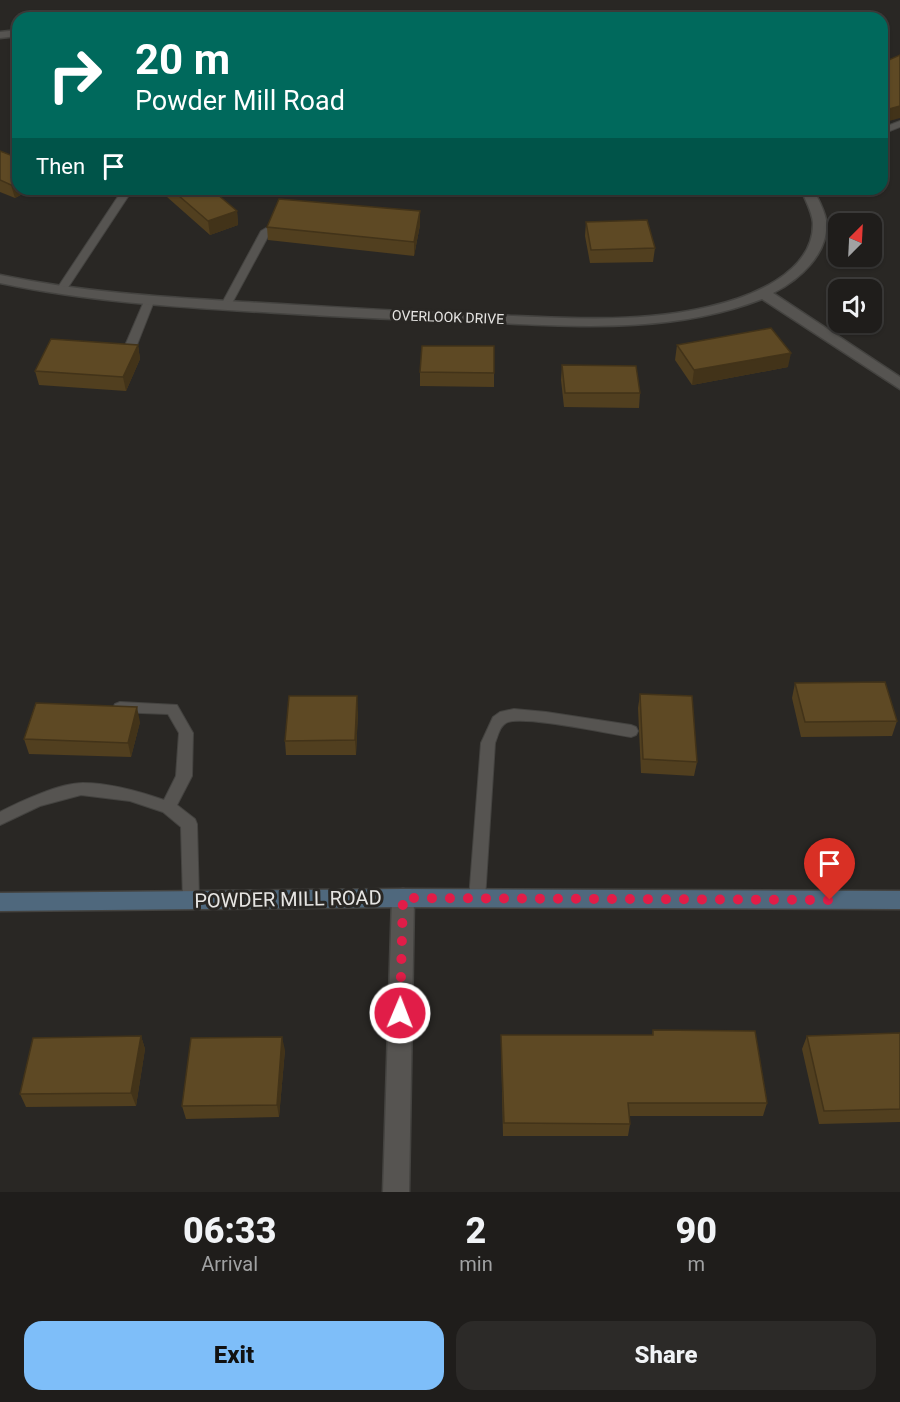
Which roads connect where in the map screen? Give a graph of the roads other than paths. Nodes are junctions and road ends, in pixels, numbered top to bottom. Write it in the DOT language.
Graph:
graph roads {
  1 [pos="124,195"];
  2 [pos="809,195"];
  3 [pos="266,231"];
  4 [pos="0,279"];
  5 [pos="61,290"];
  6 [pos="763,293"];
  7 [pos="150,299"];
  8 [pos="226,305"];
  9 [pos="127,355"];
  10 [pos="900,384"];
  11 [pos="103,708"];
  12 [pos="631,730"];
  13 [pos="168,807"];
  14 [pos="0,819"];
  15 [pos="403,898"];
  16 [pos="477,899"];
  17 [pos="190,900"];
  18 [pos="900,900"];
  19 [pos="0,902"];
  20 [pos="396,1192"];
  1 -- 5 [label="lane"];
  2 -- 6 [label="street, OVERLOOK DRIVE"];
  3 -- 8 [label="lane"];
  4 -- 5 [label="street, OVERLOOK DRIVE"];
  5 -- 7 [label="street, OVERLOOK DRIVE"];
  6 -- 8 [label="street, OVERLOOK DRIVE"];
  6 -- 10 [label="street"];
  7 -- 8 [label="street, OVERLOOK DRIVE"];
  7 -- 9 [label="lane"];
  11 -- 13 [label="lane"];
  12 -- 16 [label="lane"];
  13 -- 14 [label="lane"];
  13 -- 17 [label="lane"];
  15 -- 16 [label="main road, POWDER MILL ROAD"];
  15 -- 17 [label="main road, POWDER MILL ROAD"];
  15 -- 20 [label="street"];
  16 -- 18 [label="main road, POWDER MILL ROAD"];
  17 -- 19 [label="main road, POWDER MILL ROAD"];
}
